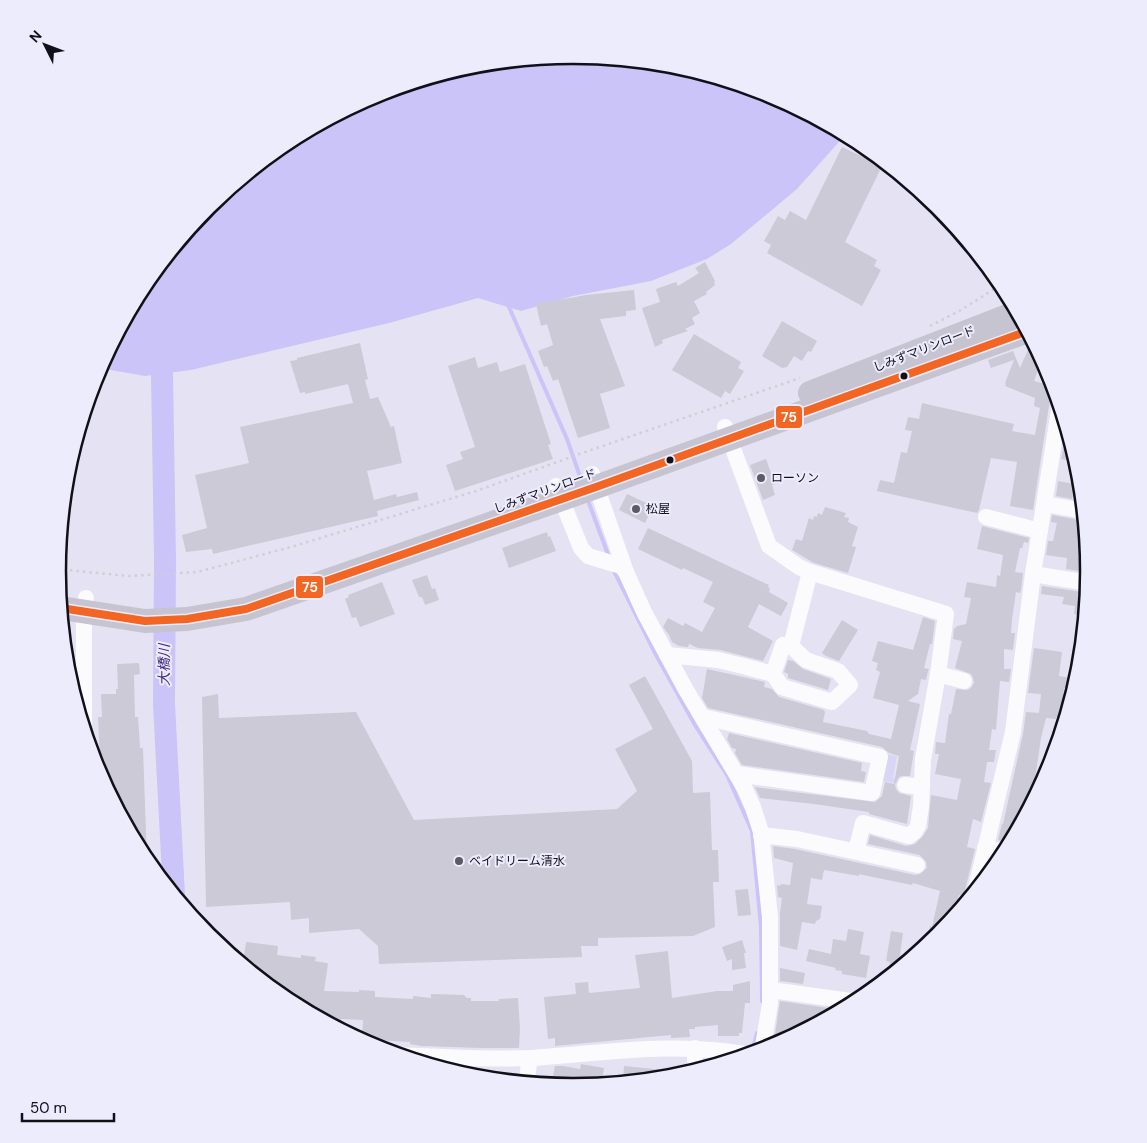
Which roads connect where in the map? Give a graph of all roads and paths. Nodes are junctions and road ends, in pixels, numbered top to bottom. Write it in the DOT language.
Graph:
graph roads {
  1 [pos="995,288"];
  2 [pos="1011,315"];
  3 [pos="926,328"];
  4 [pos="1021,333"];
  5 [pos="808,375"];
  6 [pos="1058,420"];
  7 [pos="727,433"];
  8 [pos="575,483"];
  9 [pos="1045,504"];
  10 [pos="1077,510"];
  11 [pos="986,518"];
  12 [pos="1040,531"];
  13 [pos="623,569"];
  14 [pos="66,570"];
  15 [pos="810,572"];
  16 [pos="1033,574"];
  17 [pos="1081,583"];
  18 [pos="67,597"];
  19 [pos="85,605"];
  20 [pos="67,607"];
  21 [pos="791,646"];
  22 [pos="667,655"];
  23 [pos="773,674"];
  24 [pos="938,674"];
  25 [pos="964,681"];
  26 [pos="81,692"];
  27 [pos="703,717"];
  28 [pos="737,774"];
  29 [pos="905,785"];
  30 [pos="922,787"];
  31 [pos="761,836"];
  32 [pos="985,848"];
  33 [pos="998,850"];
  34 [pos="856,851"];
  35 [pos="917,865"];
  36 [pos="978,878"];
  37 [pos="770,990"];
  38 [pos="845,1000"];
  39 [pos="764,1043"];
  40 [pos="695,1048"];
  41 [pos="735,1053"];
  42 [pos="423,1056"];
  43 [pos="530,1058"];
  44 [pos="695,1064"];
  45 [pos="527,1077"];
  1 -- 3 [label="path"];
  2 -- 7 [label="highway, しみずマリンロード"];
  4 -- 7 [label="highway, しみずマリンロード"];
  5 -- 8 [label="path"];
  6 -- 9 [label="street"];
  7 -- 8 [label="highway, しみずマリンロード"];
  7 -- 15 [label="street"];
  8 -- 13 [label="street"];
  8 -- 13 [label="street"];
  8 -- 14 [label="path"];
  8 -- 19 [label="highway, しみずマリンロード"];
  9 -- 10 [label="street"];
  9 -- 12 [label="street"];
  11 -- 12 [label="street"];
  12 -- 16 [label="street"];
  13 -- 22 [label="street"];
  15 -- 21 [label="street"];
  15 -- 24 [label="street"];
  16 -- 17 [label="street"];
  16 -- 32 [label="street"];
  18 -- 19 [label="highway, しみずマリンロード"];
  19 -- 20 [label="highway, しみずマリンロード"];
  19 -- 26 [label="street"];
  21 -- 23 [label="street"];
  21 -- 23 [label="street"];
  22 -- 23 [label="street"];
  22 -- 27 [label="street"];
  24 -- 25 [label="street"];
  24 -- 30 [label="street"];
  27 -- 28 [label="street"];
  27 -- 28 [label="street"];
  28 -- 31 [label="street"];
  29 -- 30 [label="street"];
  30 -- 34 [label="street"];
  31 -- 34 [label="street"];
  31 -- 37 [label="street"];
  32 -- 33 [label="street"];
  32 -- 36 [label="street"];
  34 -- 35 [label="street"];
  37 -- 38 [label="street"];
  37 -- 39 [label="street"];
  40 -- 41 [label="street"];
  40 -- 43 [label="street"];
  40 -- 44 [label="street"];
  42 -- 43 [label="street"];
  43 -- 45 [label="street"];
}
